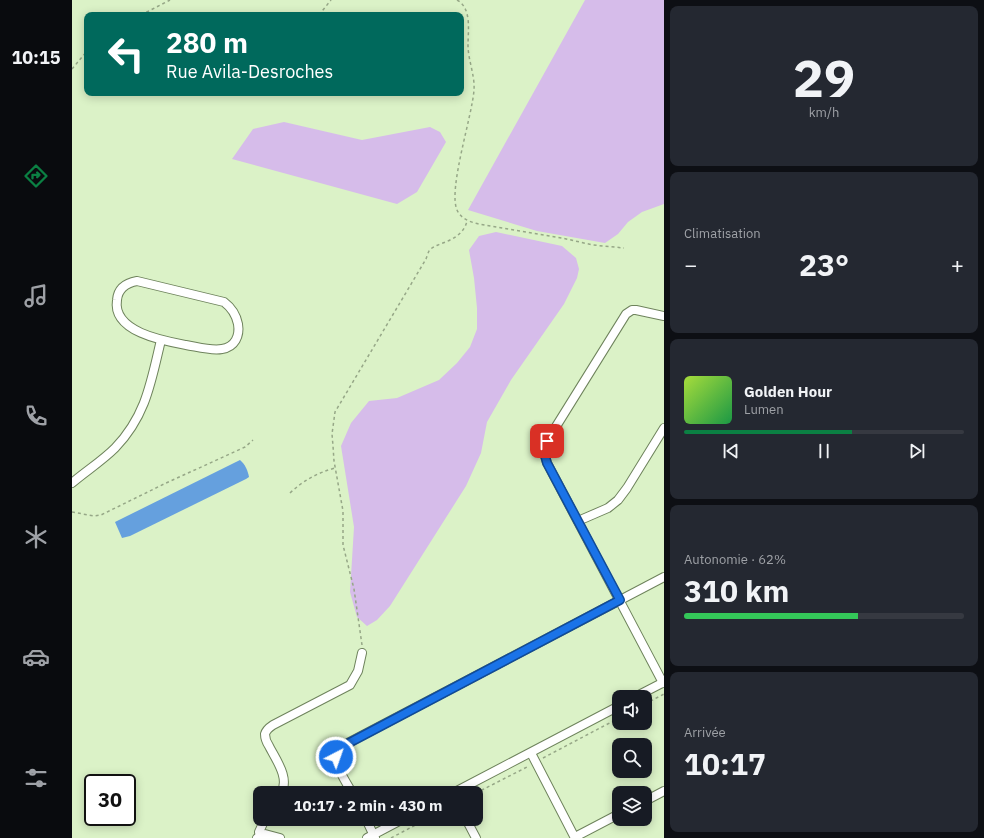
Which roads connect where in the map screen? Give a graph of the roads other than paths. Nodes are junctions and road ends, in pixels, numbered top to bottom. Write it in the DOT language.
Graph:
graph roads {
  1 [pos="664,316"];
  2 [pos="161,340"];
  3 [pos="664,428"];
  4 [pos="72,483"];
  5 [pos="578,521"];
  6 [pos="664,577"];
  7 [pos="620,600"];
  8 [pos="362,653"];
  9 [pos="663,682"];
  10 [pos="648,690"];
  11 [pos="612,710"];
  12 [pos="531,752"];
  13 [pos="284,786"];
  14 [pos="349,786"];
  15 [pos="466,786"];
  16 [pos="664,791"];
  17 [pos="652,797"];
  18 [pos="612,818"];
  19 [pos="262,826"];
  20 [pos="368,826"];
  21 [pos="391,826"];
  22 [pos="470,826"];
  23 [pos="258,837"];
  24 [pos="372,837"];
  25 [pos="575,837"];
  26 [pos="280,838"];
  27 [pos="476,838"];
  1 -- 5 [label="street"];
  2 -- 2 [label="street"];
  2 -- 4 [label="street"];
  3 -- 5 [label="street"];
  5 -- 7 [label="street"];
  6 -- 7 [label="street"];
  7 -- 9 [label="street"];
  7 -- 14 [label="street"];
  8 -- 13 [label="street"];
  9 -- 10 [label="street"];
  11 -- 12 [label="street"];
  12 -- 15 [label="street"];
  12 -- 25 [label="street"];
  16 -- 17 [label="street"];
  18 -- 25 [label="street"];
  19 -- 23 [label="street"];
  20 -- 24 [label="street"];
  21 -- 24 [label="street"];
  22 -- 27 [label="street"];
  23 -- 26 [label="street"];
}
